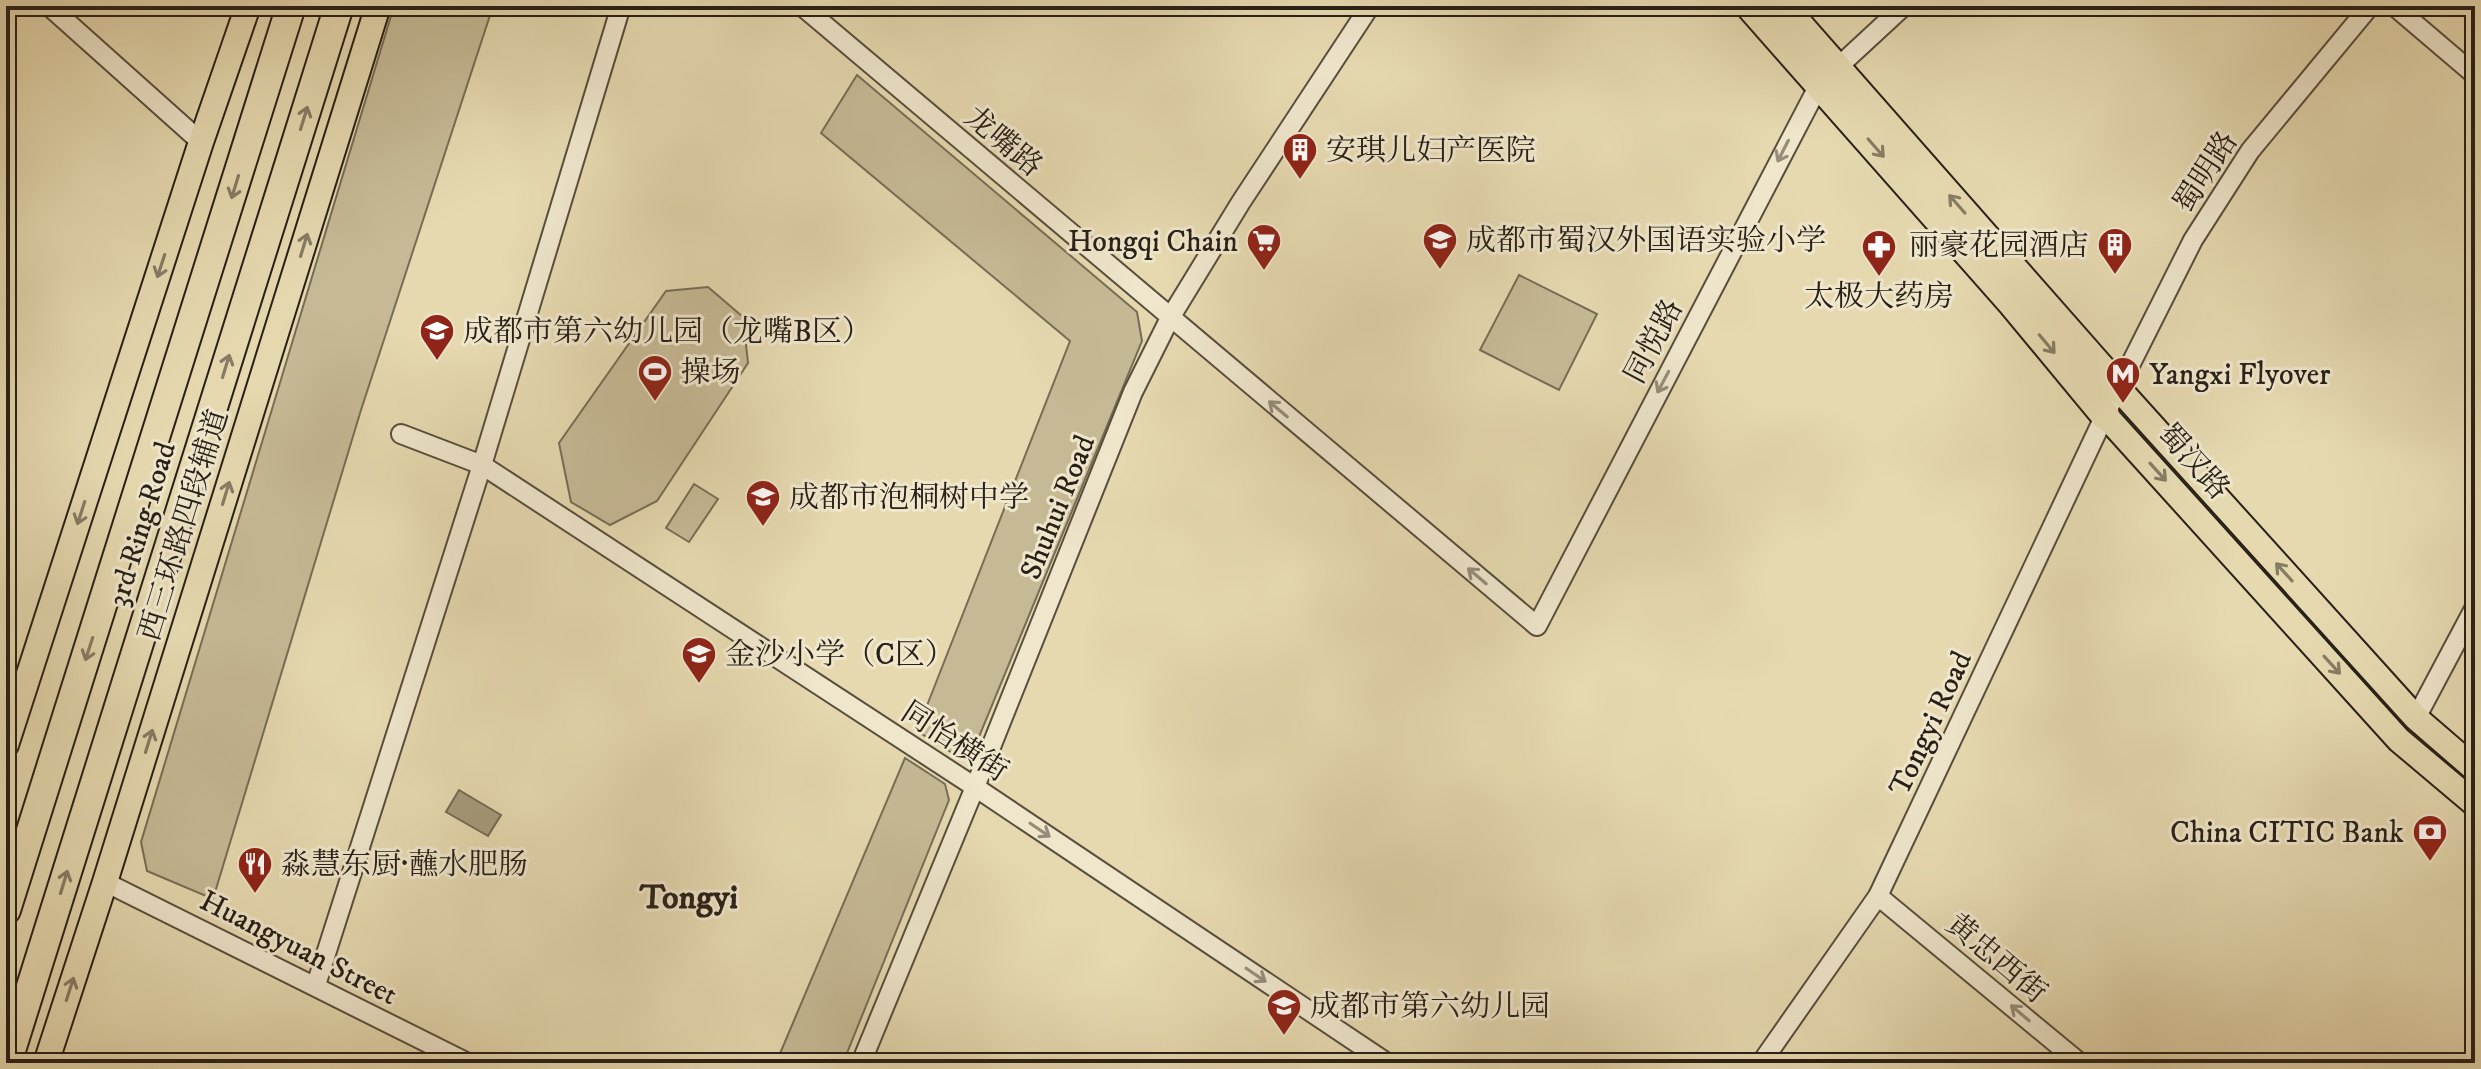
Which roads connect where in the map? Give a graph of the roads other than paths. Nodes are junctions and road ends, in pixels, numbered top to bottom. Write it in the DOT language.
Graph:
graph roads {
  1 [pos="49,6"];
  2 [pos="248,6"];
  3 [pos="291,6"];
  4 [pos="339,6"];
  5 [pos="378,6"];
  6 [pos="621,6"];
  7 [pos="802,6"];
  8 [pos="1370,6"];
  9 [pos="1750,6"];
  10 [pos="1782,6"];
  11 [pos="1904,6"];
  12 [pos="2370,6"];
  13 [pos="2394,6"];
  14 [pos="1829,75"];
  15 [pos="2475,75"];
  16 [pos="201,142"];
  17 [pos="1170,318"];
  18 [pos="2119,389"];
  19 [pos="2105,415"];
  20 [pos="401,434"];
  21 [pos="482,465"];
  22 [pos="2475,607"];
  23 [pos="1537,626"];
  24 [pos="2416,718"];
  25 [pos="6,745"];
  26 [pos="2475,769"];
  27 [pos="975,787"];
  28 [pos="2475,804"];
  29 [pos="105,882"];
  30 [pos="1878,896"];
  31 [pos="6,910"];
  32 [pos="316,985"];
  33 [pos="7,1063"];
  34 [pos="46,1063"];
  35 [pos="468,1063"];
  36 [pos="861,1063"];
  37 [pos="1387,1063"];
  38 [pos="1761,1063"];
  39 [pos="2080,1063"];
  1 -- 16 [label="street"];
  2 -- 16 [label="main road"];
  3 -- 31 [label="highway, 3rd Ring Road, one-way"];
  33 -- 4 [label="highway, 3rd Ring Road, one-way"];
  29 -- 5 [label="main road, 西三环路四段辅道, one-way"];
  6 -- 21 [label="street"];
  7 -- 17 [label="street, 龙嘴路"];
  8 -- 17 [label="street, Shuhui Road"];
  9 -- 14 [label="highway, 蜀汉路"];
  10 -- 14 [label="highway, 蜀汉路"];
  11 -- 14 [label="street, 同悦路"];
  12 -- 18 [label="street, 蜀明路"];
  13 -- 15 [label="street"];
  18 -- 14 [label="highway, 蜀汉路, one-way"];
  14 -- 19 [label="highway, 蜀汉路, one-way"];
  14 -- 23 [label="street, 同悦路, one-way"];
  16 -- 25 [label="main road, one-way"];
  23 -- 17 [label="street, 龙嘴路, one-way"];
  17 -- 27 [label="street, Shuhui Road"];
  18 -- 19 [label="street, Tongyi Road"];
  24 -- 18 [label="main road, 蜀汉路, one-way"];
  19 -- 28 [label="main road, 蜀汉路, one-way"];
  19 -- 30 [label="street, Tongyi Road"];
  20 -- 21 [label="street, 同怡横街"];
  21 -- 27 [label="street, 同怡横街"];
  21 -- 32 [label="street"];
  22 -- 24 [label="street"];
  24 -- 26 [label="main road, 蜀汉路"];
  27 -- 36 [label="street, Shuhui Road"];
  27 -- 37 [label="street, 同怡横街, one-way"];
  29 -- 32 [label="street, Huangyuan Street"];
  34 -- 29 [label="main road, 西三环路四段辅道, one-way"];
  30 -- 38 [label="street, Tongyi Road"];
  39 -- 30 [label="street, 黄忠西街, one-way"];
  32 -- 35 [label="street, Huangyuan Street"];
}
